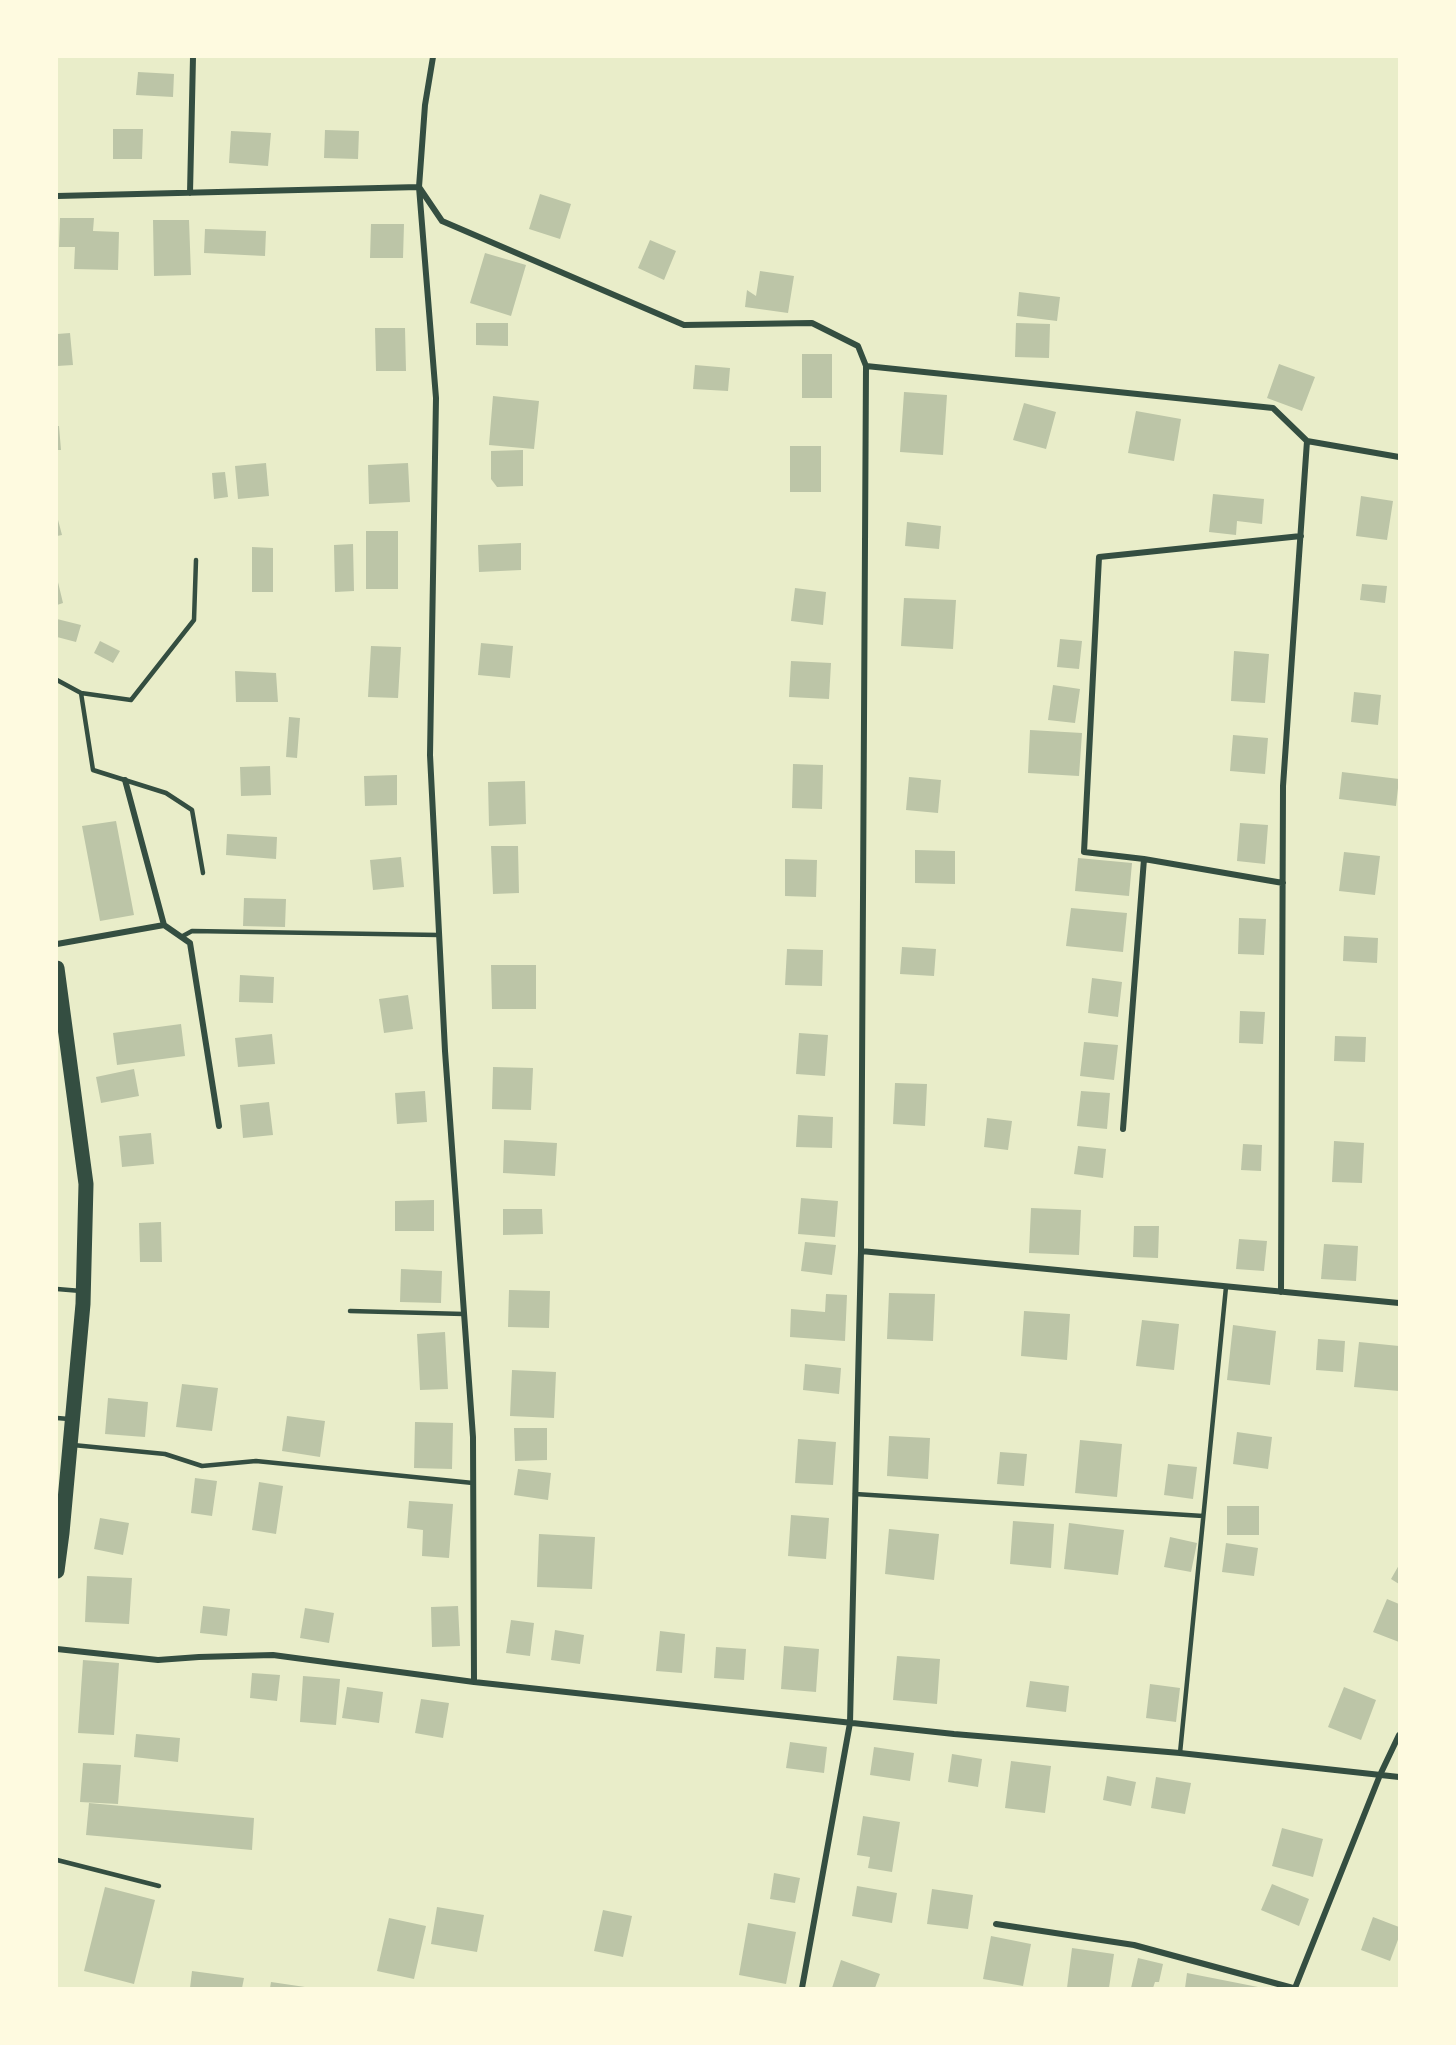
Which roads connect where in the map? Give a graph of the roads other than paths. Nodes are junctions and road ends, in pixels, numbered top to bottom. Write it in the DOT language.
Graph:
graph roads {
  1 [pos="193,57"];
  2 [pos="433,57"];
  3 [pos="419,187"];
  4 [pos="190,193"];
  5 [pos="57,196"];
  6 [pos="866,366"];
  7 [pos="1307,441"];
  8 [pos="1399,457"];
  9 [pos="1301,536"];
  10 [pos="196,560"];
  11 [pos="57,680"];
  12 [pos="81,693"];
  13 [pos="125,780"];
  14 [pos="1144,859"];
  15 [pos="203,873"];
  16 [pos="1282,883"];
  17 [pos="164,925"];
  18 [pos="439,935"];
  19 [pos="181,937"];
  20 [pos="57,944"];
  21 [pos="58,977"];
  22 [pos="219,1126"];
  23 [pos="1123,1129"];
  24 [pos="861,1251"];
  25 [pos="1226,1287"];
  26 [pos="57,1289"];
  27 [pos="84,1291"];
  28 [pos="1281,1292"];
  29 [pos="1399,1303"];
  30 [pos="350,1311"];
  31 [pos="464,1314"];
  32 [pos="65,1419"];
  33 [pos="70,1444"];
  34 [pos="473,1483"];
  35 [pos="855,1494"];
  36 [pos="1203,1516"];
  37 [pos="57,1571"];
  38 [pos="57,1649"];
  39 [pos="474,1682"];
  40 [pos="850,1723"];
  41 [pos="1399,1735"];
  42 [pos="1180,1753"];
  43 [pos="1380,1775"];
  44 [pos="1399,1777"];
  45 [pos="57,1860"];
  46 [pos="159,1886"];
  47 [pos="996,1924"];
  48 [pos="802,1988"];
  49 [pos="1294,1988"];
  1 -- 4 [label="street"];
  2 -- 3 [label="street"];
  3 -- 4 [label="street"];
  3 -- 6 [label="street"];
  3 -- 18 [label="street"];
  4 -- 5 [label="street"];
  6 -- 7 [label="street"];
  6 -- 24 [label="street"];
  7 -- 8 [label="street"];
  7 -- 9 [label="street"];
  9 -- 14 [label="street"];
  9 -- 16 [label="street"];
  10 -- 12 [label="lane"];
  11 -- 12 [label="lane"];
  12 -- 13 [label="lane"];
  13 -- 15 [label="lane"];
  13 -- 17 [label="street"];
  14 -- 16 [label="street"];
  14 -- 23 [label="street"];
  16 -- 28 [label="street"];
  17 -- 19 [label="street"];
  17 -- 20 [label="street"];
  18 -- 19 [label="lane"];
  18 -- 31 [label="street"];
  19 -- 22 [label="street"];
  21 -- 27 [label="main road"];
  24 -- 25 [label="street"];
  24 -- 35 [label="street"];
  25 -- 28 [label="street"];
  25 -- 36 [label="lane"];
  26 -- 27 [label="lane"];
  27 -- 32 [label="main road"];
  28 -- 29 [label="street"];
  30 -- 31 [label="lane"];
  31 -- 34 [label="street"];
  32 -- 33 [label="main road"];
  33 -- 34 [label="lane"];
  33 -- 37 [label="main road"];
  34 -- 39 [label="street"];
  35 -- 36 [label="lane"];
  35 -- 40 [label="street"];
  36 -- 42 [label="lane"];
  38 -- 39 [label="street"];
  39 -- 40 [label="street"];
  40 -- 42 [label="street"];
  40 -- 48 [label="street"];
  41 -- 43 [label="street"];
  42 -- 43 [label="street"];
  43 -- 44 [label="street"];
  43 -- 49 [label="street"];
  45 -- 46 [label="lane"];
  47 -- 49 [label="street"];
}
